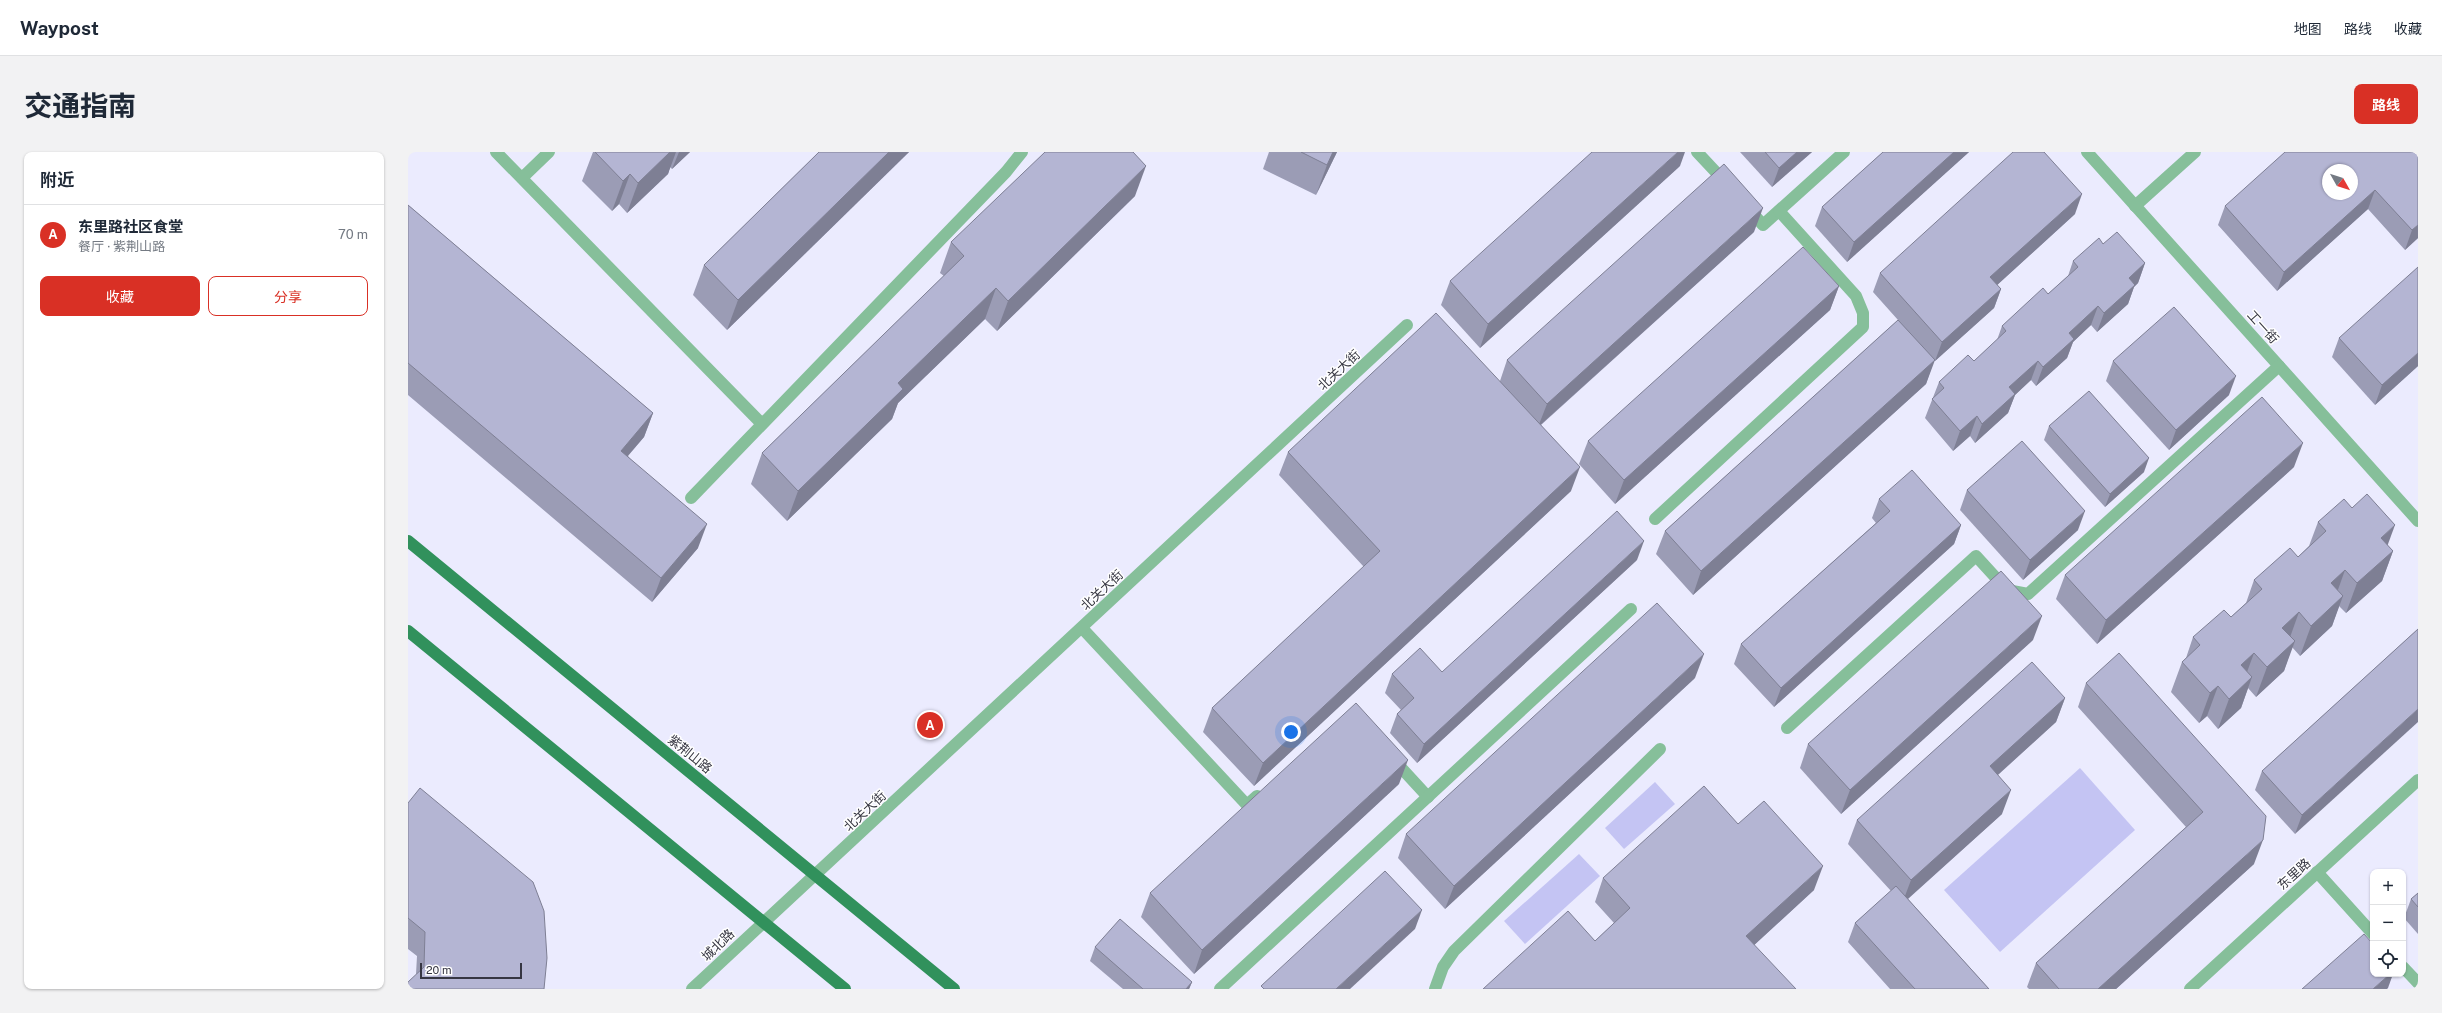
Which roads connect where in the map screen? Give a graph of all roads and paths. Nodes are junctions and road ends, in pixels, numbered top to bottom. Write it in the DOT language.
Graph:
graph roads {
  1 [pos="496,152"];
  2 [pos="549,152"];
  3 [pos="1022,152"];
  4 [pos="1697,152"];
  5 [pos="1844,152"];
  6 [pos="2087,152"];
  7 [pos="2195,152"];
  8 [pos="522,178"];
  9 [pos="2135,206"];
  10 [pos="1779,211"];
  11 [pos="1407,325"];
  12 [pos="2279,366"];
  13 [pos="762,424"];
  14 [pos="691,498"];
  15 [pos="1654,519"];
  16 [pos="2418,521"];
  17 [pos="408,541"];
  18 [pos="1631,609"];
  19 [pos="1082,628"];
  20 [pos="408,631"];
  21 [pos="1787,728"];
  22 [pos="1660,749"];
  23 [pos="1386,751"];
  24 [pos="2418,780"];
  25 [pos="1264,790"];
  26 [pos="1428,797"];
  27 [pos="2317,872"];
  28 [pos="816,876"];
  29 [pos="763,922"];
  30 [pos="2370,931"];
  31 [pos="2406,970"];
  32 [pos="2418,983"];
  33 [pos="692,989"];
  34 [pos="845,989"];
  35 [pos="954,989"];
  36 [pos="1220,989"];
  37 [pos="1434,989"];
  38 [pos="2190,989"];
  1 -- 8 [label="street"];
  2 -- 8 [label="street"];
  3 -- 13 [label="street"];
  4 -- 10 [label="street"];
  5 -- 10 [label="street"];
  6 -- 9 [label="street, 工一街"];
  7 -- 9 [label="street"];
  8 -- 13 [label="street"];
  9 -- 12 [label="street, 工一街"];
  10 -- 15 [label="street"];
  11 -- 19 [label="street, 北关大街"];
  12 -- 16 [label="street, 工一街"];
  12 -- 21 [label="street"];
  13 -- 14 [label="street"];
  17 -- 28 [label="main road, 紫荆山路"];
  18 -- 26 [label="street"];
  19 -- 25 [label="street"];
  19 -- 28 [label="street, 北关大街"];
  20 -- 29 [label="main road"];
  22 -- 37 [label="street"];
  23 -- 26 [label="street"];
  24 -- 27 [label="street, 东里路"];
  26 -- 36 [label="street"];
  27 -- 30 [label="street"];
  27 -- 38 [label="street, 东里路"];
  28 -- 29 [label="street, 北关大街"];
  28 -- 35 [label="main road, 紫荆山路"];
  29 -- 33 [label="street, 城北路"];
  29 -- 34 [label="main road"];
  31 -- 32 [label="street"];
}
